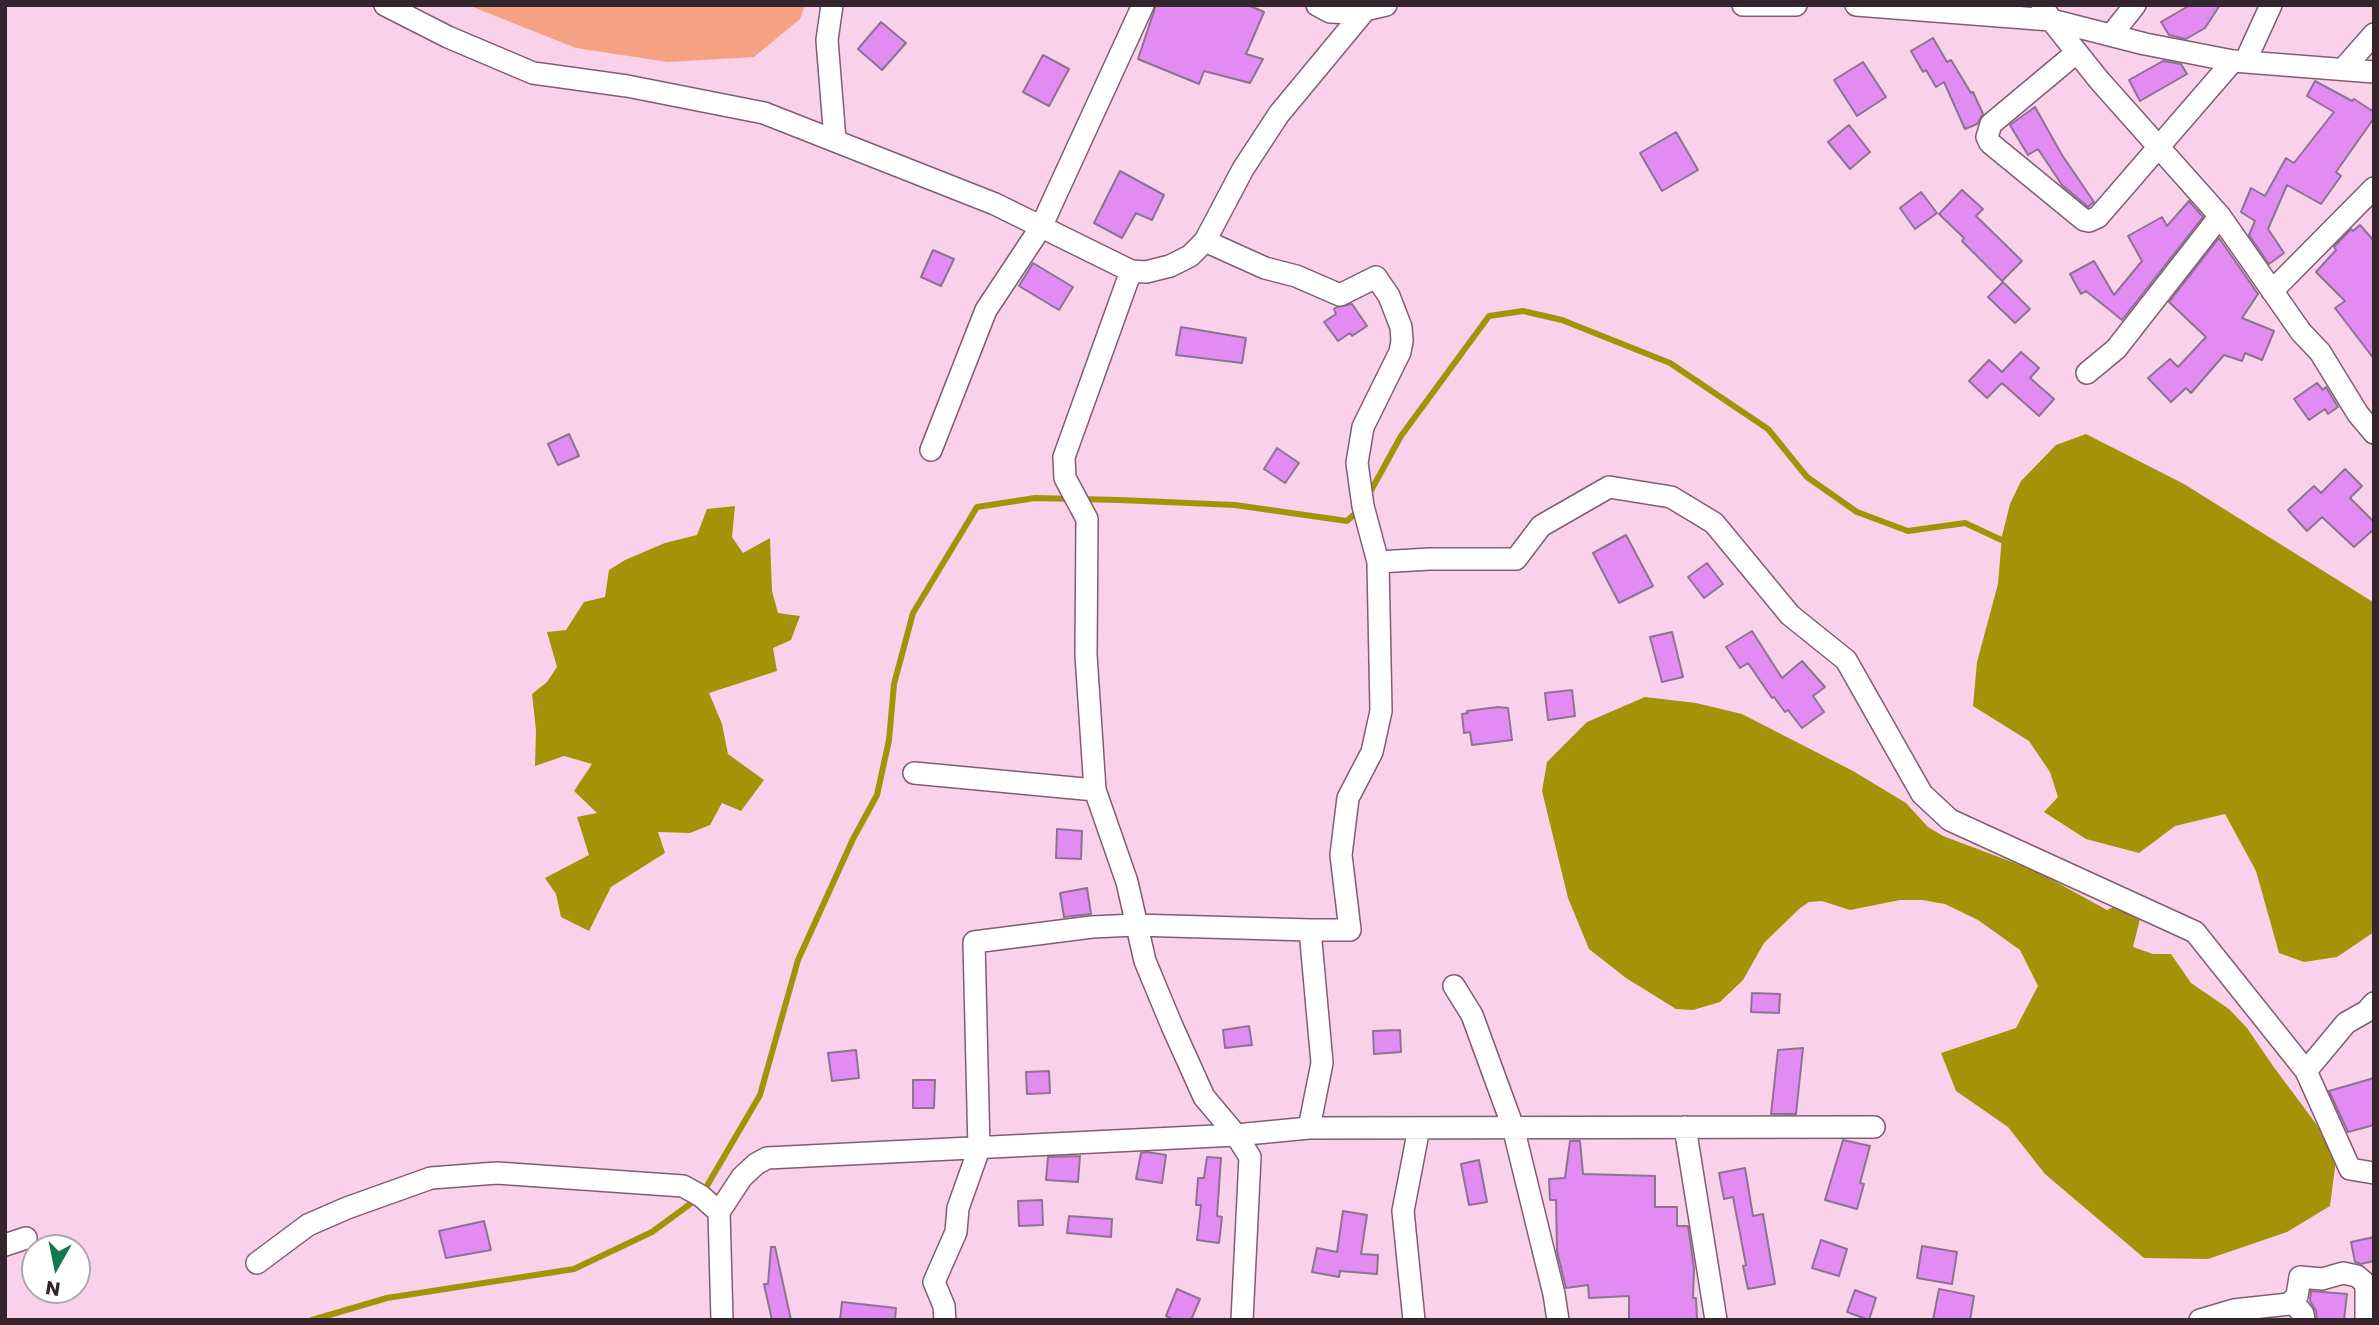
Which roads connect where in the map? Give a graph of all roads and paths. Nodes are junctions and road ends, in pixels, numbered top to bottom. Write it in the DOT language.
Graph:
graph roads {
  1 [pos="385,5"];
  2 [pos="832,5"];
  3 [pos="1143,5"];
  4 [pos="1317,5"];
  5 [pos="1743,5"];
  6 [pos="1796,5"];
  7 [pos="1856,5"];
  8 [pos="2135,5"];
  9 [pos="2271,5"];
  10 [pos="1376,7"];
  11 [pos="2046,13"];
  12 [pos="2112,34"];
  13 [pos="2374,34"];
  14 [pos="2076,53"];
  15 [pos="2239,62"];
  16 [pos="2344,68"];
  17 [pos="2374,72"];
  18 [pos="835,140"];
  19 [pos="2159,145"];
  20 [pos="2374,188"];
  21 [pos="2220,216"];
  22 [pos="1041,227"];
  23 [pos="1205,241"];
  24 [pos="1131,271"];
  25 [pos="2272,291"];
  26 [pos="2087,373"];
  27 [pos="2366,408"];
  28 [pos="2374,433"];
  29 [pos="931,450"];
  30 [pos="1378,562"];
  31 [pos="914,773"];
  32 [pos="1095,790"];
  33 [pos="1135,925"];
  34 [pos="1310,930"];
  35 [pos="1454,986"];
  36 [pos="2374,1003"];
  37 [pos="2305,1071"];
  38 [pos="1513,1127"];
  39 [pos="1685,1127"];
  40 [pos="1874,1127"];
  41 [pos="1309,1128"];
  42 [pos="1419,1128"];
  43 [pos="1236,1135"];
  44 [pos="979,1149"];
  45 [pos="2374,1173"];
  46 [pos="719,1212"];
  47 [pos="257,1263"];
  48 [pos="2298,1311"];
  49 [pos="722,1320"];
  50 [pos="945,1320"];
  51 [pos="1242,1320"];
  52 [pos="1414,1320"];
  53 [pos="1558,1320"];
  54 [pos="1716,1320"];
  55 [pos="2200,1320"];
  56 [pos="2366,1320"];
  1 -- 18 [label="street"];
  2 -- 18 [label="street"];
  3 -- 22 [label="street"];
  4 -- 10 [label="street"];
  5 -- 6 [label="street"];
  7 -- 11 [label="street"];
  8 -- 12 [label="street"];
  9 -- 15 [label="street"];
  10 -- 23 [label="street"];
  11 -- 12 [label="street"];
  11 -- 14 [label="street"];
  12 -- 15 [label="street"];
  13 -- 16 [label="street"];
  14 -- 19 [label="street"];
  14 -- 19 [label="street"];
  15 -- 16 [label="street"];
  15 -- 19 [label="street"];
  16 -- 17 [label="street"];
  18 -- 22 [label="street"];
  19 -- 21 [label="street"];
  20 -- 25 [label="street"];
  21 -- 25 [label="street"];
  21 -- 26 [label="street"];
  22 -- 24 [label="street"];
  22 -- 29 [label="street"];
  23 -- 24 [label="street"];
  23 -- 30 [label="street"];
  24 -- 32 [label="street"];
  25 -- 27 [label="street"];
  27 -- 28 [label="street"];
  30 -- 34 [label="street"];
  30 -- 37 [label="street"];
  31 -- 32 [label="street"];
  32 -- 33 [label="street"];
  33 -- 34 [label="street"];
  33 -- 43 [label="street"];
  33 -- 44 [label="street"];
  34 -- 41 [label="street"];
  35 -- 38 [label="street"];
  36 -- 37 [label="street"];
  37 -- 45 [label="street"];
  38 -- 39 [label="street"];
  38 -- 42 [label="street"];
  38 -- 53 [label="street"];
  39 -- 40 [label="street"];
  39 -- 54 [label="street"];
  41 -- 42 [label="street"];
  41 -- 43 [label="street"];
  42 -- 52 [label="street"];
  43 -- 44 [label="street"];
  43 -- 51 [label="street"];
  44 -- 46 [label="street"];
  44 -- 50 [label="street"];
  46 -- 47 [label="street"];
  46 -- 49 [label="street"];
  48 -- 55 [label="street"];
  48 -- 56 [label="street"];
}
